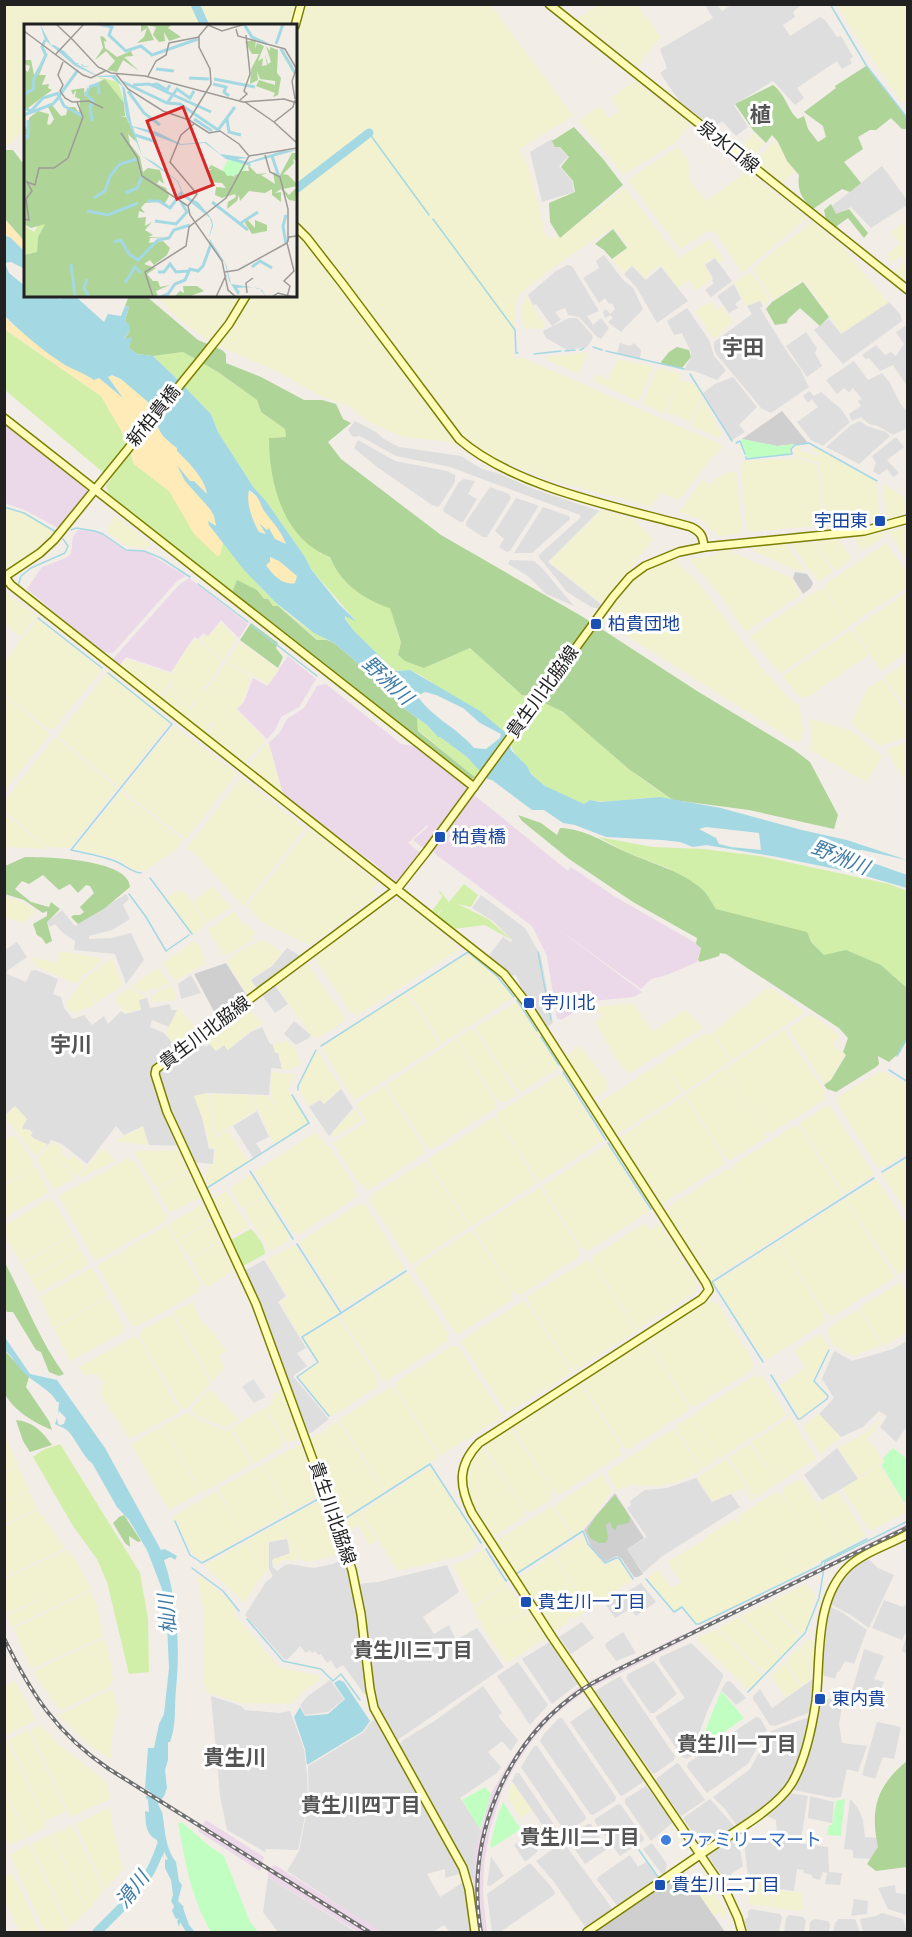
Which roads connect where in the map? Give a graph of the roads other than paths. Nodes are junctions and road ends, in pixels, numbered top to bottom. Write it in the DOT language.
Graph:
graph roads {
  1 [pos="301,4"];
  2 [pos="549,4"];
  3 [pos="296,24"];
  4 [pos="297,228"];
  5 [pos="908,290"];
  6 [pos="245,297"];
  7 [pos="4,418"];
  8 [pos="94,490"];
  9 [pos="908,519"];
  10 [pos="704,547"];
  11 [pos="5,577"];
  12 [pos="476,784"];
  13 [pos="397,889"];
  14 [pos="908,1534"];
  15 [pos="701,1854"];
  16 [pos="475,1932"];
  17 [pos="587,1932"];
  18 [pos="742,1932"];
  1 -- 3 [label="street"];
  2 -- 5 [label="street, 泉水口線"];
  4 -- 10 [label="street"];
  6 -- 8 [label="street, 新柏貴橋"];
  7 -- 8 [label="street"];
  8 -- 11 [label="street, 新柏貴橋"];
  8 -- 12 [label="street"];
  9 -- 10 [label="street, 貴生川北脇線"];
  10 -- 12 [label="street, 貴生川北脇線"];
  11 -- 13 [label="street"];
  12 -- 13 [label="street, 貴生川北脇線"];
  13 -- 15 [label="street"];
  13 -- 16 [label="street, 貴生川北脇線"];
  14 -- 15 [label="street"];
  15 -- 17 [label="street"];
  15 -- 18 [label="street"];
}
